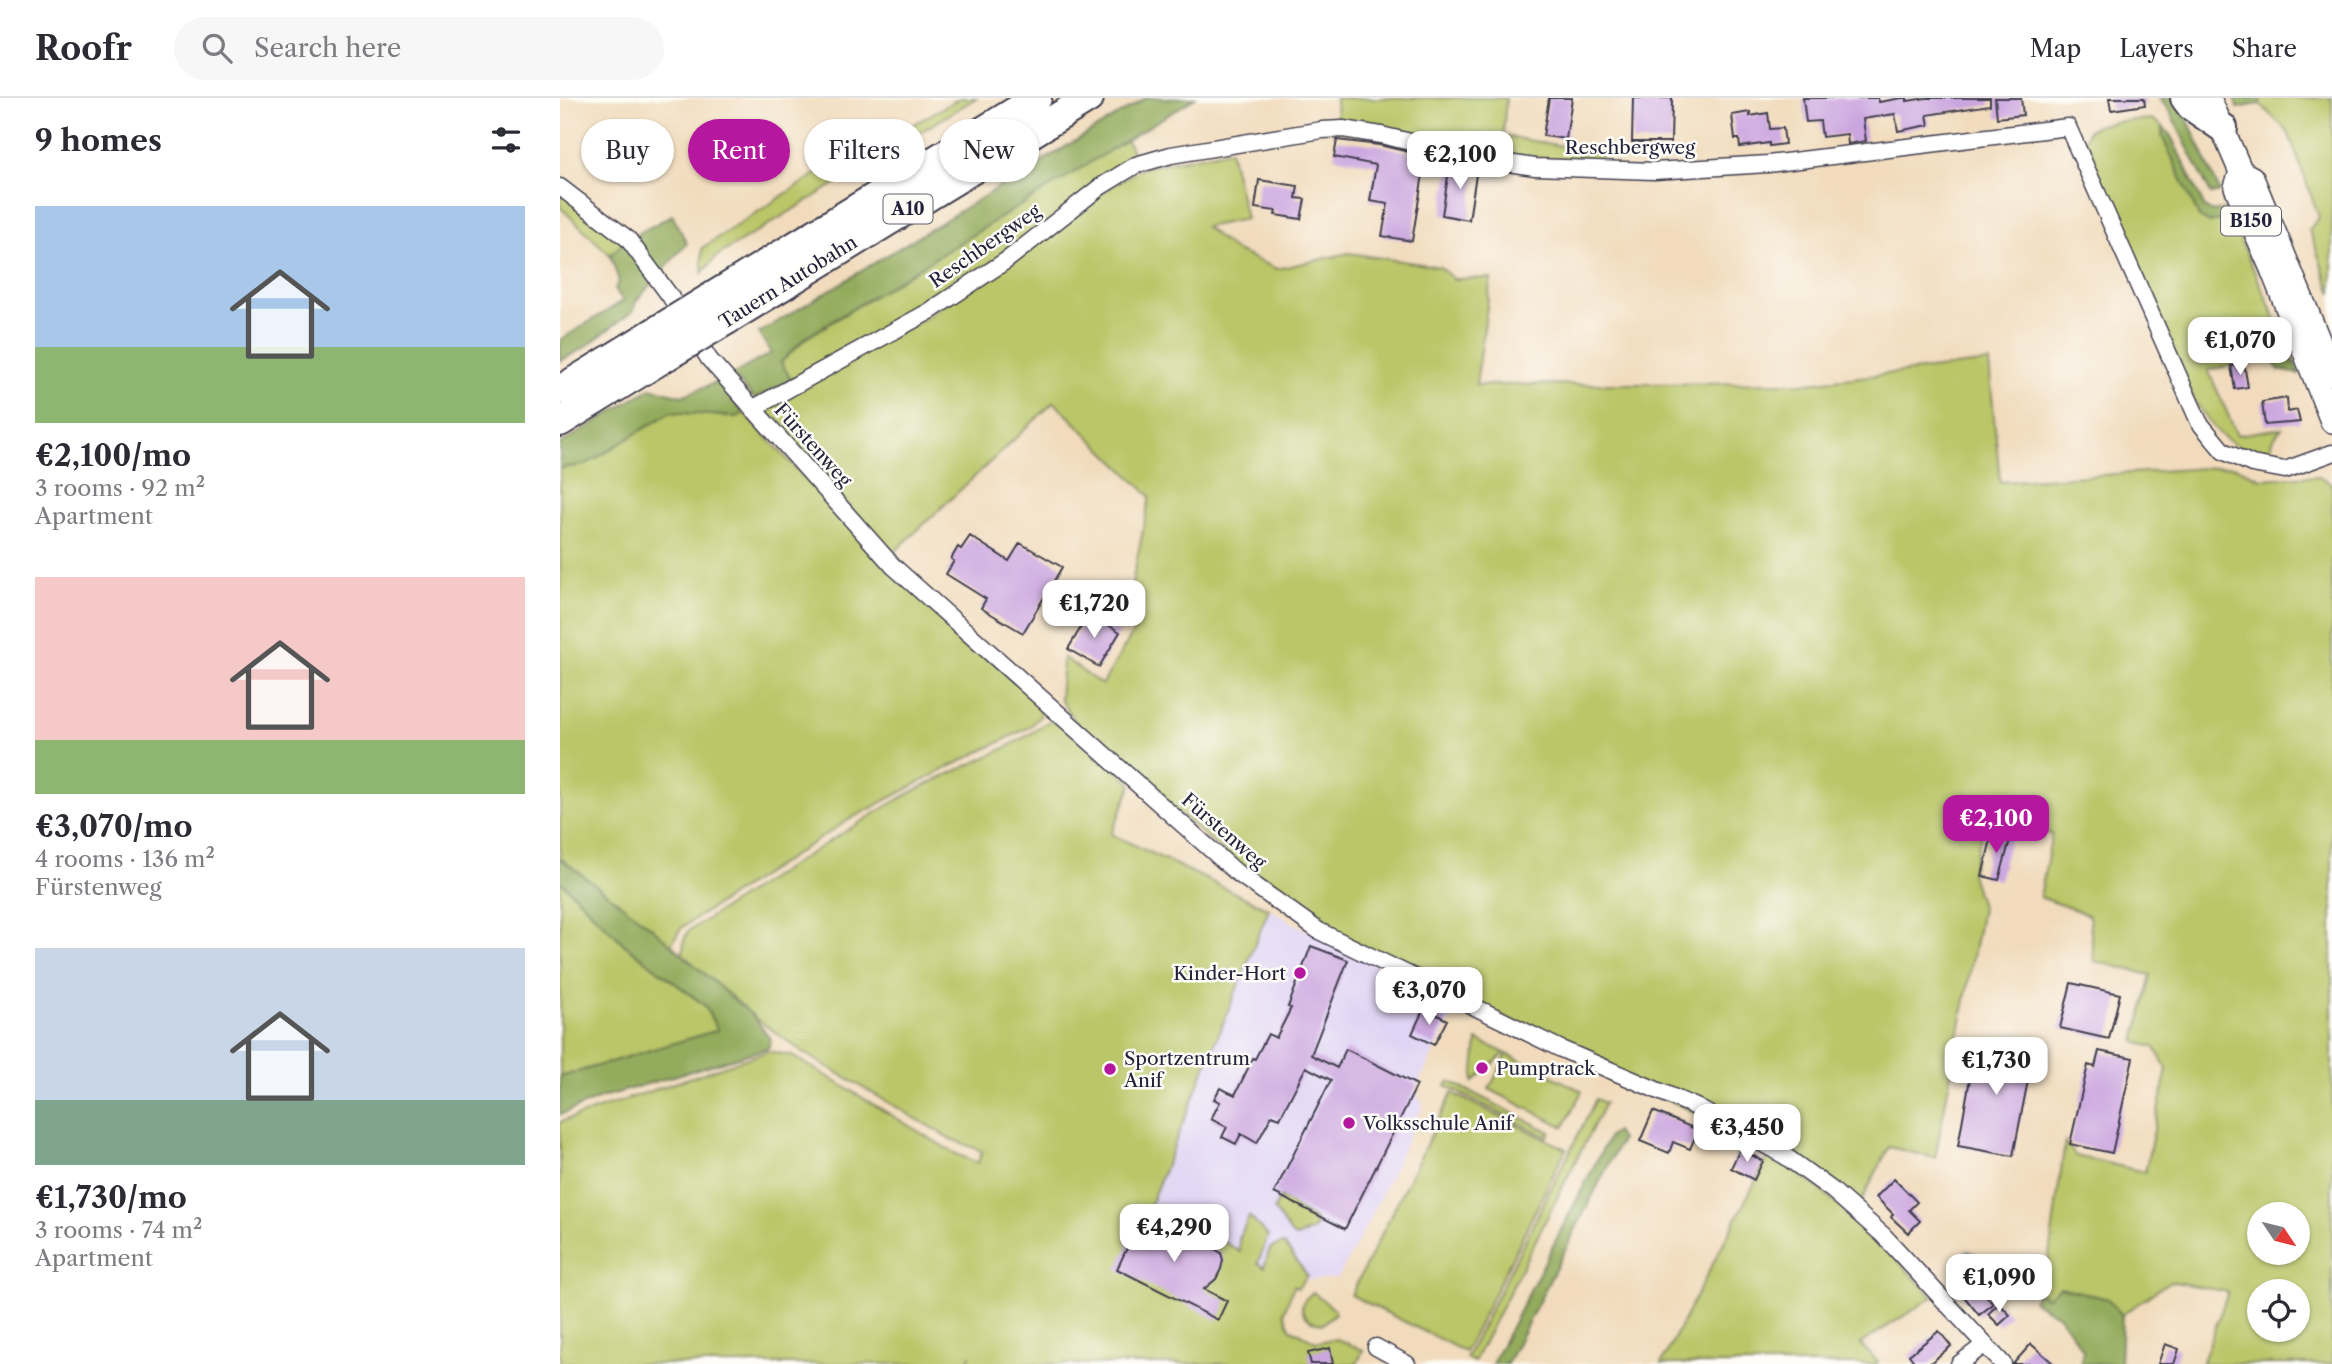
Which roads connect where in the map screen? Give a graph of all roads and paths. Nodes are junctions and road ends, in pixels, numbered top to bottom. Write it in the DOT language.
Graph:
graph roads {
  1 [pos="1037,98"];
  2 [pos="1088,98"];
  3 [pos="2185,98"];
  4 [pos="2210,98"];
  5 [pos="2223,128"];
  6 [pos="2241,172"];
  7 [pos="560,187"];
  8 [pos="719,309"];
  9 [pos="660,345"];
  10 [pos="2332,373"];
  11 [pos="560,390"];
  12 [pos="752,409"];
  13 [pos="2332,421"];
  14 [pos="560,422"];
  15 [pos="2332,453"];
  16 [pos="1984,1345"];
  17 [pos="1376,1347"];
  18 [pos="1407,1364"];
  19 [pos="1958,1364"];
  20 [pos="2003,1364"];
  1 -- 8 [label="highway, Tauern Autobahn / A10"];
  2 -- 8 [label="highway, Tauern Autobahn / A10"];
  3 -- 5 [label="highway"];
  4 -- 5 [label="main road, B150"];
  5 -- 6 [label="main road, B150"];
  6 -- 10 [label="main road, B150"];
  6 -- 13 [label="main road, B150"];
  7 -- 12 [label="street, Fürstenweg"];
  8 -- 9 [label="highway, Tauern Autobahn / A10, bridge"];
  9 -- 11 [label="highway, Tauern Autobahn / A10"];
  9 -- 14 [label="highway, Tauern Autobahn / A10"];
  12 -- 15 [label="street, Reschbergweg"];
  12 -- 16 [label="street, Fürstenweg"];
  16 -- 19 [label="street"];
  16 -- 20 [label="street, Fürstenweg"];
  17 -- 18 [label="street"];
}
